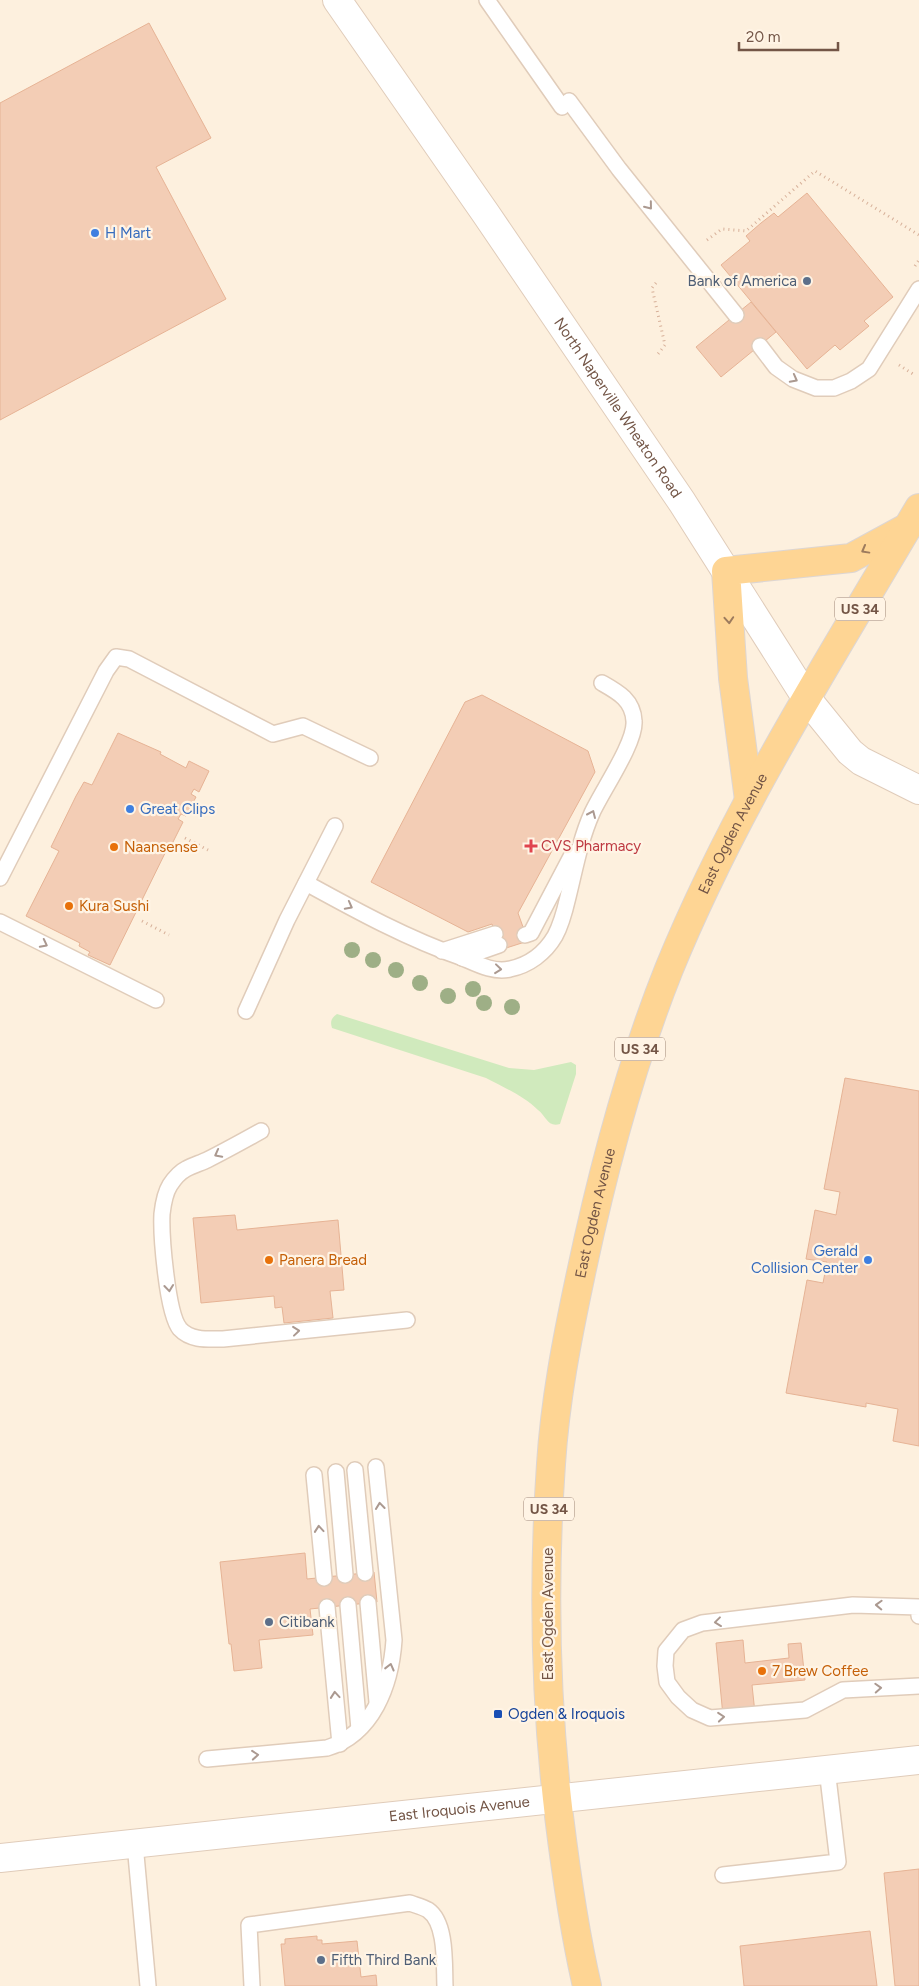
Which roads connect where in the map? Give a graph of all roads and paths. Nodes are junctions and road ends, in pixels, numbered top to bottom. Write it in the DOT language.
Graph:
graph roads {
  1 [pos="337,0"];
  2 [pos="488,0"];
  3 [pos="919,235"];
  4 [pos="711,237"];
  5 [pos="656,282"];
  6 [pos="919,289"];
  7 [pos="736,315"];
  8 [pos="760,346"];
  9 [pos="658,354"];
  10 [pos="913,517"];
  11 [pos="726,571"];
  12 [pos="602,682"];
  13 [pos="807,699"];
  14 [pos="370,758"];
  15 [pos="919,790"];
  16 [pos="749,800"];
  17 [pos="335,826"];
  18 [pos="584,833"];
  19 [pos="185,838"];
  20 [pos="208,850"];
  21 [pos="0,878"];
  22 [pos="306,883"];
  23 [pos="142,921"];
  24 [pos="0,922"];
  25 [pos="524,930"];
  26 [pos="169,935"];
  27 [pos="442,951"];
  28 [pos="462,958"];
  29 [pos="156,1000"];
  30 [pos="246,1011"];
  31 [pos="261,1131"];
  32 [pos="407,1320"];
  33 [pos="376,1468"];
  34 [pos="355,1470"];
  35 [pos="336,1472"];
  36 [pos="314,1475"];
  37 [pos="365,1573"];
  38 [pos="345,1575"];
  39 [pos="324,1578"];
  40 [pos="368,1603"];
  41 [pos="348,1605"];
  42 [pos="327,1607"];
  43 [pos="919,1616"];
  44 [pos="919,1686"];
  45 [pos="378,1706"];
  46 [pos="359,1729"];
  47 [pos="340,1744"];
  48 [pos="207,1759"];
  49 [pos="919,1760"];
  50 [pos="826,1770"];
  51 [pos="557,1798"];
  52 [pos="135,1844"];
  53 [pos="0,1858"];
  54 [pos="723,1875"];
  55 [pos="148,1986"];
  56 [pos="252,1986"];
  57 [pos="445,1986"];
  58 [pos="587,1986"];
  1 -- 11 [label="street, North Naperville Wheaton Road"];
  2 -- 7 [label="lane, one-way"];
  3 -- 4 [label="path"];
  5 -- 9 [label="path"];
  8 -- 6 [label="lane, one-way"];
  10 -- 11 [label="main road, one-way"];
  10 -- 13 [label="main road, East Ogden Avenue / US 34"];
  11 -- 13 [label="street, North Naperville Wheaton Road"];
  11 -- 16 [label="main road, one-way"];
  18 -- 12 [label="lane, one-way"];
  13 -- 15 [label="street, North Naperville Wheaton Road"];
  13 -- 16 [label="main road, East Ogden Avenue / US 34"];
  14 -- 21 [label="lane"];
  16 -- 51 [label="main road, East Ogden Avenue / US 34"];
  17 -- 22 [label="lane"];
  18 -- 25 [label="lane"];
  28 -- 18 [label="lane, one-way"];
  19 -- 20 [label="path"];
  22 -- 27 [label="lane, one-way"];
  22 -- 30 [label="lane"];
  23 -- 26 [label="path"];
  24 -- 29 [label="lane, one-way"];
  27 -- 28 [label="lane"];
  27 -- 28 [label="lane"];
  31 -- 32 [label="lane, one-way"];
  45 -- 33 [label="lane, one-way"];
  34 -- 37 [label="lane"];
  35 -- 38 [label="lane"];
  39 -- 36 [label="lane, one-way"];
  40 -- 45 [label="lane"];
  41 -- 46 [label="lane"];
  47 -- 42 [label="lane, one-way"];
  43 -- 44 [label="lane, one-way"];
  45 -- 46 [label="lane"];
  46 -- 47 [label="lane"];
  48 -- 47 [label="lane, one-way"];
  49 -- 50 [label="street, East Iroquois Avenue"];
  50 -- 51 [label="street, East Iroquois Avenue"];
  50 -- 54 [label="lane"];
  51 -- 52 [label="street, East Iroquois Avenue"];
  51 -- 58 [label="main road, East Ogden Avenue / US 34"];
  52 -- 53 [label="street, East Iroquois Avenue"];
  52 -- 55 [label="lane"];
  56 -- 57 [label="lane"];
}
